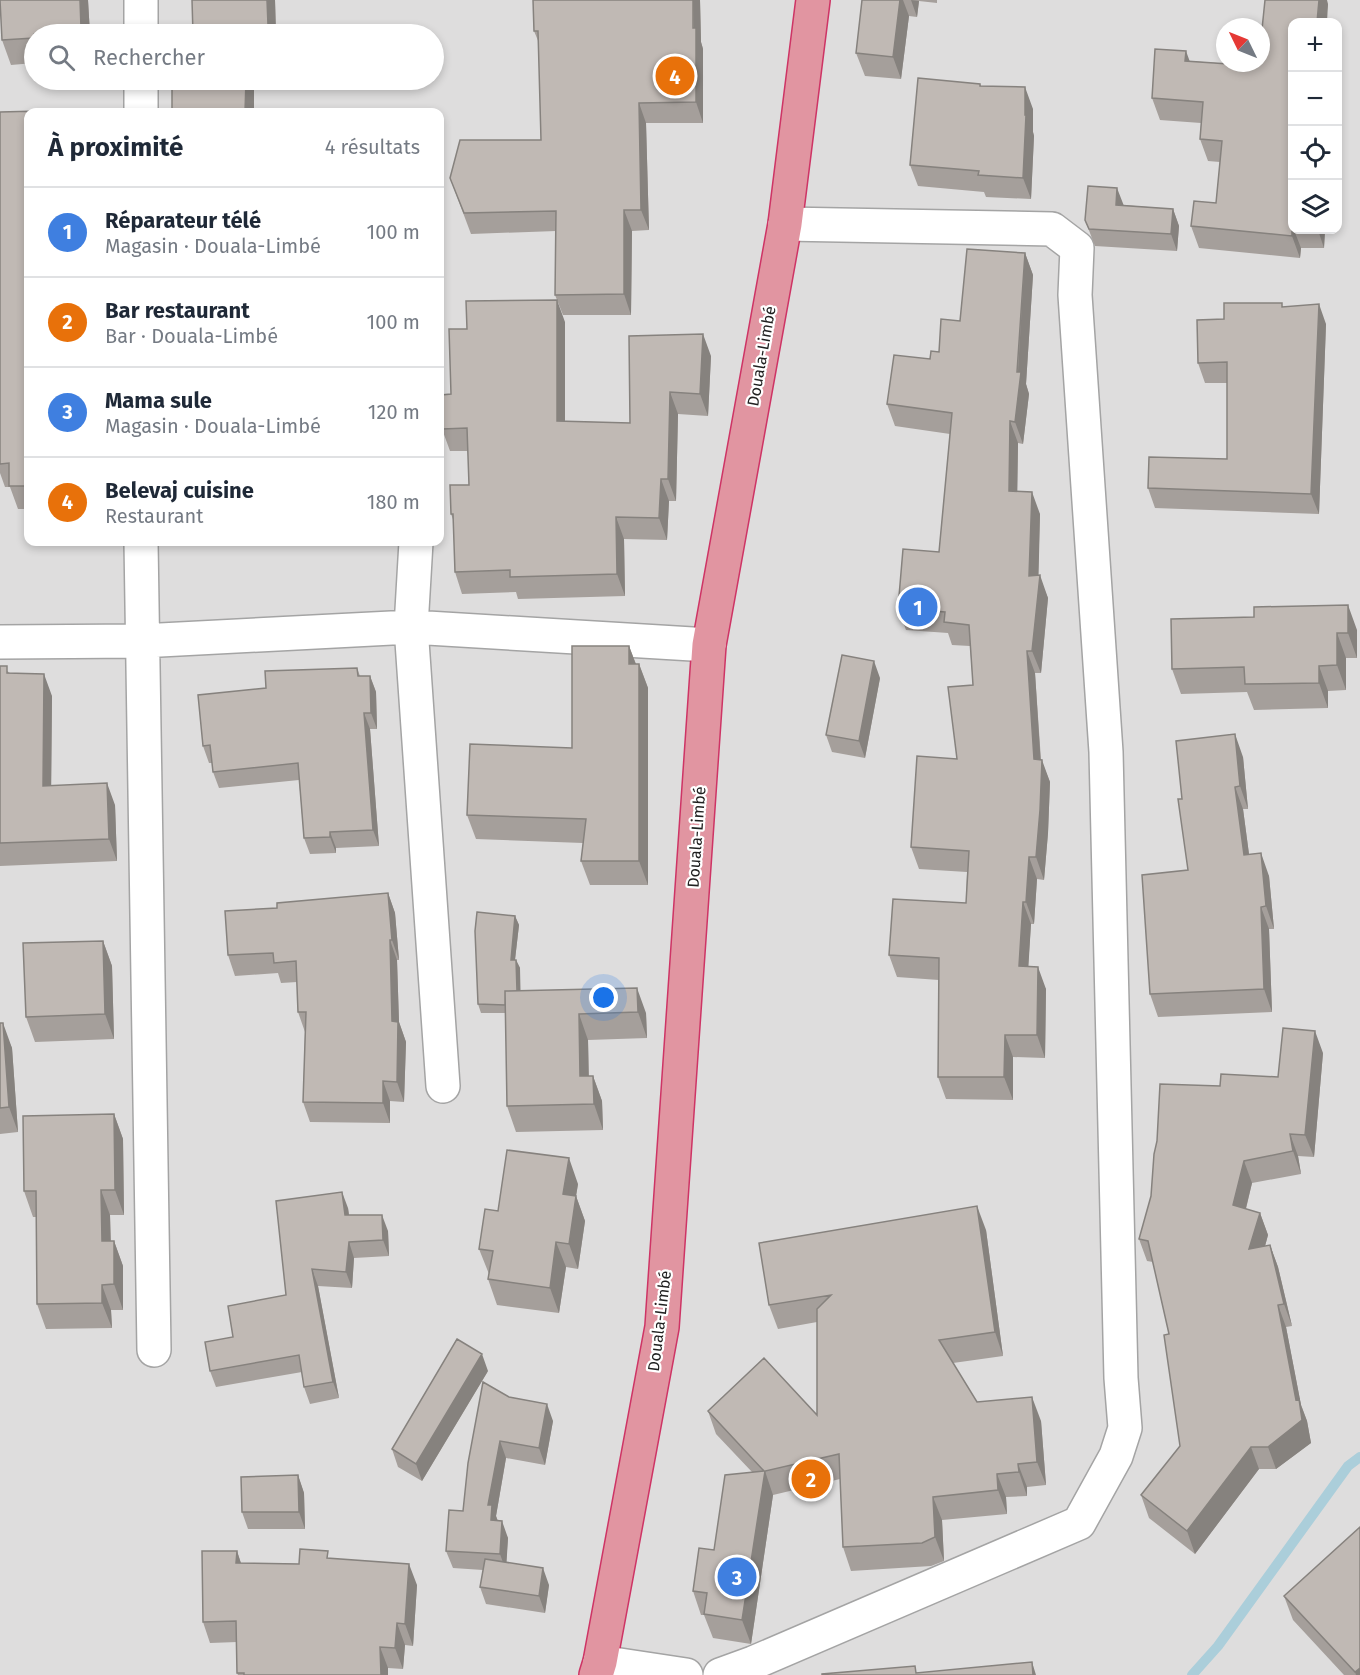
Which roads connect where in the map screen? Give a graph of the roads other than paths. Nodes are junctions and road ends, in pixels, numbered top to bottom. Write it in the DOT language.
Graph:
graph roads {
  1 [pos="141,0"];
  2 [pos="813,0"];
  3 [pos="141,24"];
  4 [pos="141,90"];
  5 [pos="141,108"];
  6 [pos="785,224"];
  7 [pos="141,546"];
  8 [pos="416,546"];
  9 [pos="411,627"];
  10 [pos="141,641"];
  11 [pos="0,642"];
  12 [pos="709,645"];
  13 [pos="443,1086"];
  14 [pos="154,1350"];
  15 [pos="598,1668"];
  16 [pos="686,1675"];
  17 [pos="720,1675"];
  1 -- 3 [label="street"];
  2 -- 6 [label="highway, Douala-Limbé"];
  4 -- 5 [label="street"];
  6 -- 12 [label="highway, Douala-Limbé"];
  6 -- 17 [label="street"];
  7 -- 10 [label="street"];
  8 -- 9 [label="street"];
  9 -- 10 [label="street"];
  9 -- 12 [label="street"];
  9 -- 13 [label="street"];
  10 -- 11 [label="street"];
  10 -- 14 [label="street"];
  12 -- 15 [label="highway, Douala-Limbé"];
  15 -- 16 [label="street"];
}
